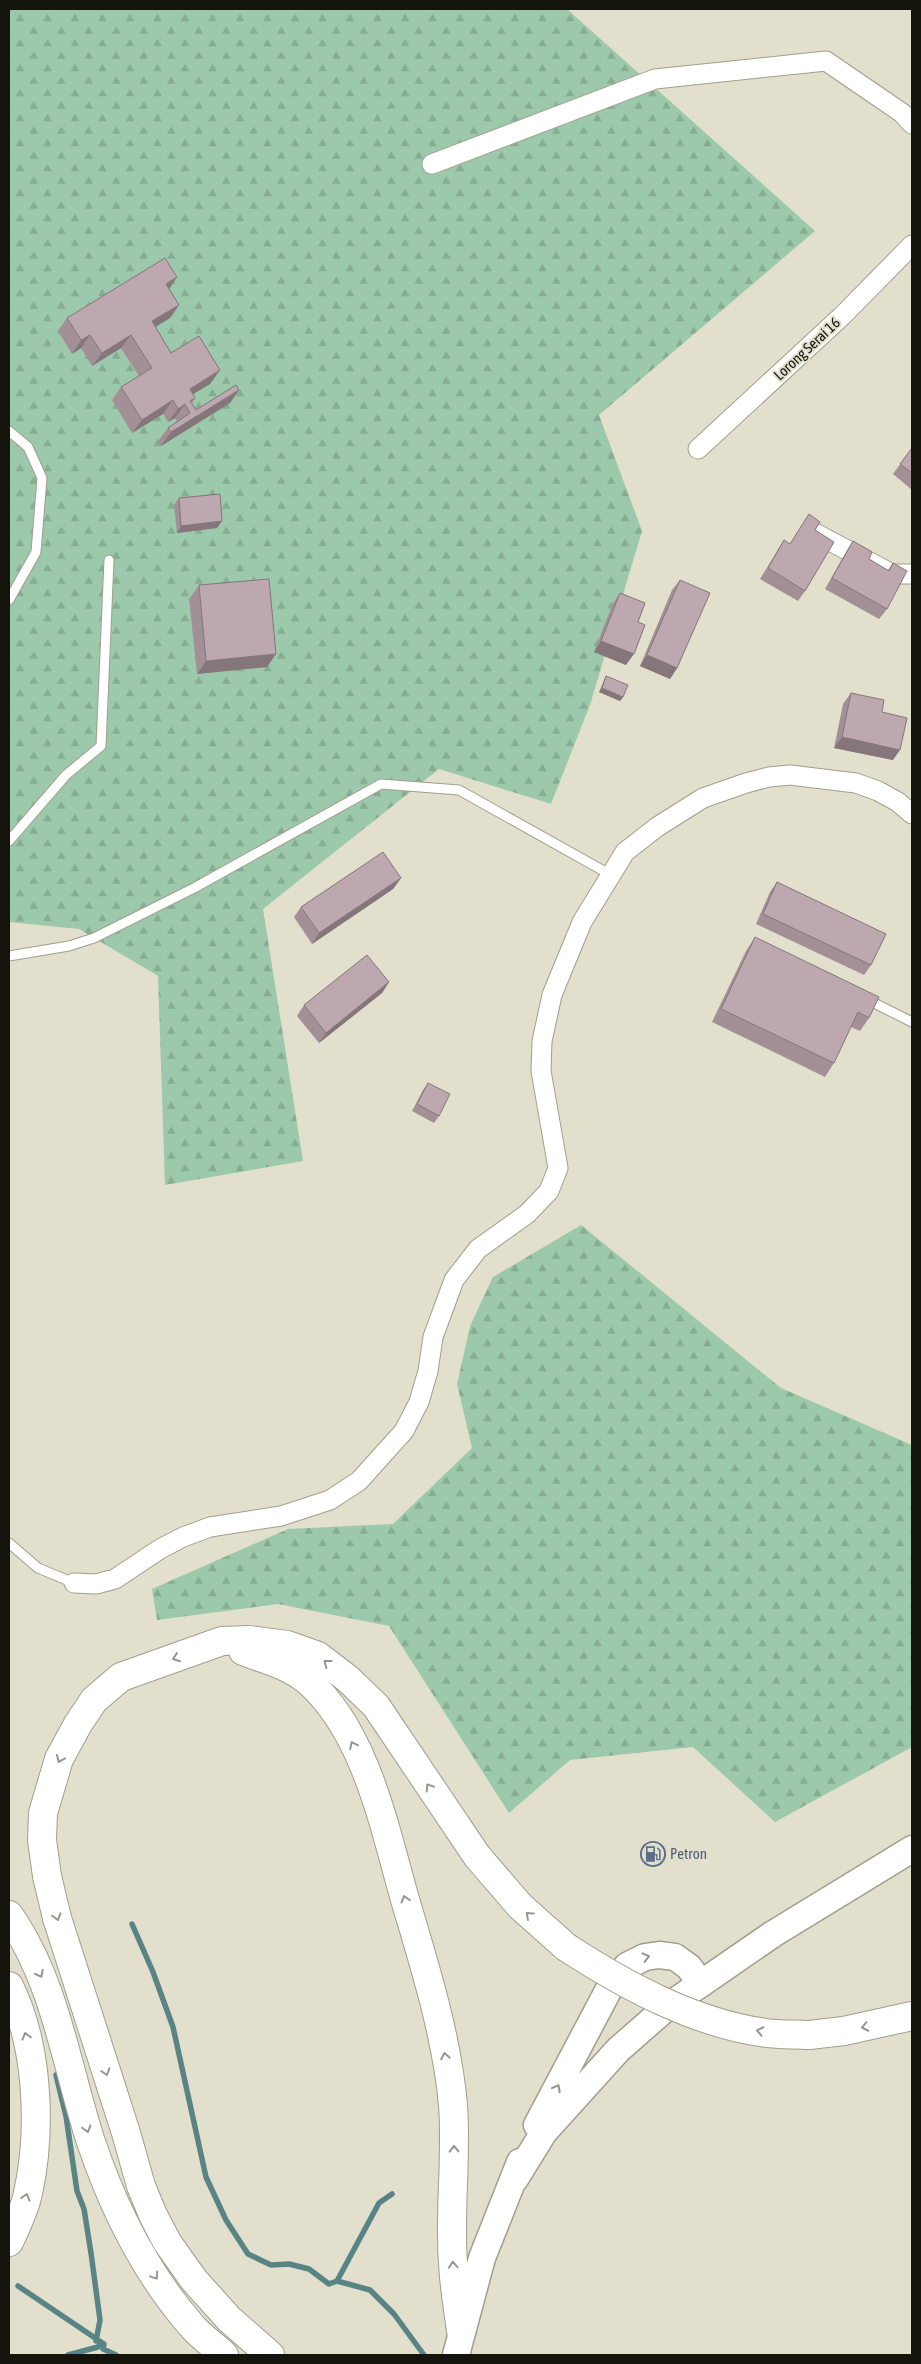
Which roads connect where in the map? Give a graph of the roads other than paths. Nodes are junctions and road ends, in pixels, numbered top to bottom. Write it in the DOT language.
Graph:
graph roads {
  1 [pos="912,124"];
  2 [pos="432,164"];
  3 [pos="912,245"];
  4 [pos="9,431"];
  5 [pos="698,448"];
  6 [pos="815,533"];
  7 [pos="108,560"];
  8 [pos="912,574"];
  9 [pos="9,600"];
  10 [pos="912,814"];
  11 [pos="9,841"];
  12 [pos="611,875"];
  13 [pos="9,956"];
  14 [pos="861,996"];
  15 [pos="912,1022"];
  16 [pos="9,1543"];
  17 [pos="74,1583"];
  18 [pos="222,1641"];
  19 [pos="912,1849"];
  20 [pos="9,1915"];
  21 [pos="701,1984"];
  22 [pos="9,1986"];
  23 [pos="912,2016"];
  24 [pos="515,2180"];
  25 [pos="9,2242"];
  26 [pos="458,2343"];
  27 [pos="224,2355"];
  28 [pos="270,2355"];
  1 -- 2 [label="street"];
  3 -- 5 [label="street, Lorong Serai 16"];
  4 -- 9 [label="lane"];
  6 -- 8 [label="street"];
  7 -- 11 [label="lane"];
  10 -- 12 [label="street"];
  12 -- 13 [label="lane"];
  12 -- 17 [label="street"];
  14 -- 15 [label="lane"];
  16 -- 17 [label="lane"];
  23 -- 18 [label="highway, one-way, bridge"];
  26 -- 18 [label="highway, one-way"];
  18 -- 28 [label="highway, one-way"];
  19 -- 21 [label="main road"];
  20 -- 27 [label="highway, one-way"];
  21 -- 24 [label="main road"];
  24 -- 21 [label="main road, one-way"];
  25 -- 22 [label="highway, one-way"];
  24 -- 26 [label="main road"];
}
